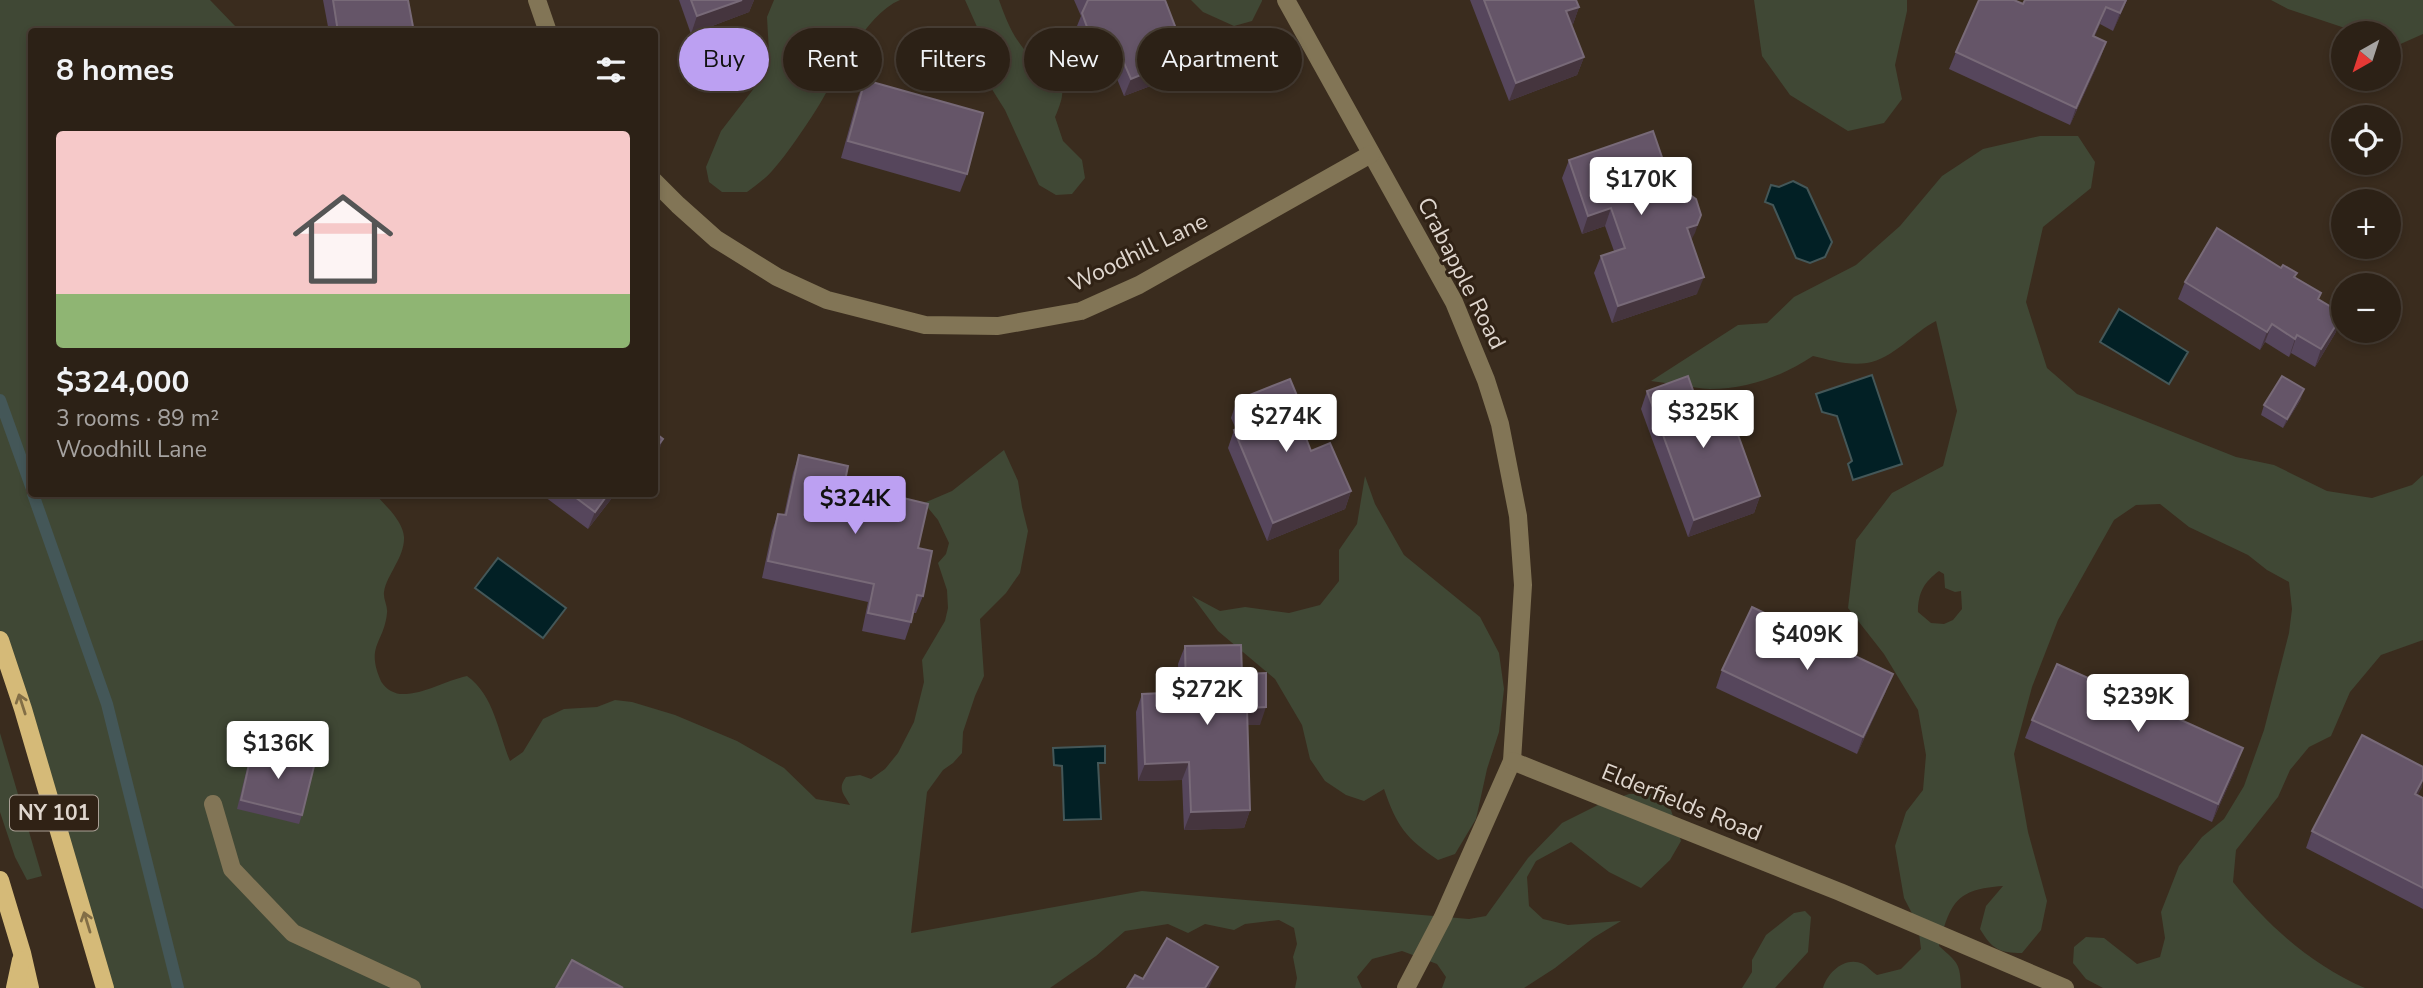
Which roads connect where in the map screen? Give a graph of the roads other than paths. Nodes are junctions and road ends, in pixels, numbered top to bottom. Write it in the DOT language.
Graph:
graph roads {
  1 [pos="537,0"];
  2 [pos="1286,0"];
  3 [pos="547,28"];
  4 [pos="1371,155"];
  5 [pos="658,185"];
  6 [pos="0,639"];
  7 [pos="1512,761"];
  8 [pos="213,804"];
  9 [pos="0,880"];
  10 [pos="22,953"];
  11 [pos="15,988"];
  12 [pos="30,988"];
  13 [pos="105,988"];
  14 [pos="412,988"];
  15 [pos="1406,988"];
  16 [pos="2065,988"];
  1 -- 3 [label="street"];
  2 -- 4 [label="street, Crabapple Road"];
  4 -- 5 [label="street, Woodhill Lane"];
  4 -- 7 [label="street, Crabapple Road"];
  13 -- 6 [label="main road, NY 101, one-way"];
  7 -- 15 [label="street"];
  7 -- 16 [label="street, Elderfields Road"];
  8 -- 14 [label="street"];
  9 -- 10 [label="main road"];
  10 -- 11 [label="main road"];
  10 -- 12 [label="main road"];
}
